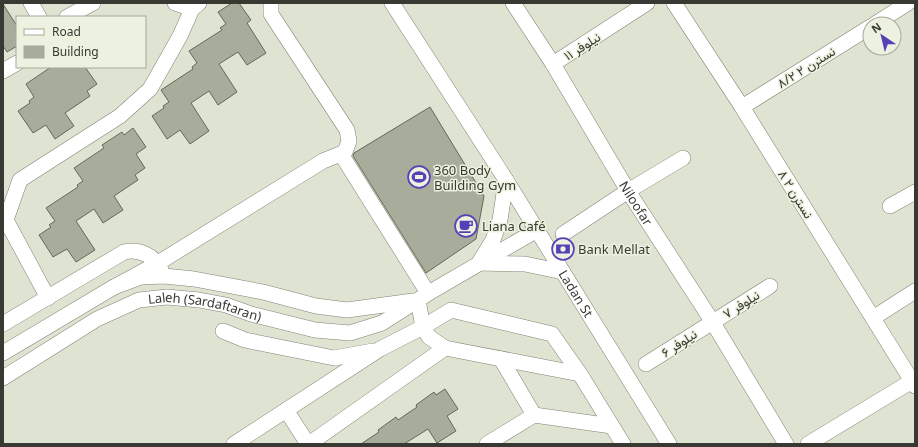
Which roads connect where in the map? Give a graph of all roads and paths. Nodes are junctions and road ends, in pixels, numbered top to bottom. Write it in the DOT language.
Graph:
graph roads {
  1 [pos="31,3"];
  2 [pos="93,3"];
  3 [pos="174,3"];
  4 [pos="271,3"];
  5 [pos="392,3"];
  6 [pos="513,3"];
  7 [pos="647,3"];
  8 [pos="674,3"];
  9 [pos="908,3"];
  10 [pos="196,6"];
  11 [pos="38,16"];
  12 [pos="69,16"];
  13 [pos="888,16"];
  14 [pos="862,32"];
  15 [pos="16,64"];
  16 [pos="553,64"];
  17 [pos="3,72"];
  18 [pos="742,107"];
  19 [pos="343,153"];
  20 [pos="683,158"];
  21 [pos="20,180"];
  22 [pos="506,180"];
  23 [pos="628,191"];
  24 [pos="3,192"];
  25 [pos="915,192"];
  26 [pos="890,206"];
  27 [pos="5,218"];
  28 [pos="537,230"];
  29 [pos="563,234"];
  30 [pos="478,264"];
  31 [pos="161,270"];
  32 [pos="563,272"];
  33 [pos="770,286"];
  34 [pos="915,291"];
  35 [pos="426,295"];
  36 [pos="167,297"];
  37 [pos="48,298"];
  38 [pos="252,314"];
  39 [pos="873,318"];
  40 [pos="712,321"];
  41 [pos="3,324"];
  42 [pos="423,327"];
  43 [pos="223,331"];
  44 [pos="245,340"];
  45 [pos="445,348"];
  46 [pos="380,350"];
  47 [pos="3,353"];
  48 [pos="501,359"];
  49 [pos="646,364"];
  50 [pos="580,374"];
  51 [pos="3,378"];
  52 [pos="914,384"];
  53 [pos="286,410"];
  54 [pos="534,415"];
  55 [pos="612,426"];
  56 [pos="234,444"];
  57 [pos="308,444"];
  58 [pos="487,444"];
  59 [pos="623,444"];
  60 [pos="669,444"];
  61 [pos="786,444"];
  62 [pos="808,444"];
  1 -- 11 [label="street"];
  2 -- 12 [label="street"];
  3 -- 10 [label="street"];
  4 -- 19 [label="street"];
  5 -- 22 [label="street, Ladan St"];
  6 -- 16 [label="street, Niloofar"];
  7 -- 16 [label="street, ۱۱ نیلوفر"];
  8 -- 18 [label="street, ۸ نسترن ۲"];
  9 -- 13 [label="street"];
  10 -- 21 [label="street"];
  14 -- 18 [label="street, ۸/۲ نسترن ۲"];
  15 -- 17 [label="street"];
  16 -- 23 [label="street, Niloofar"];
  18 -- 39 [label="street, ۸ نسترن ۲"];
  19 -- 31 [label="street"];
  19 -- 35 [label="street"];
  20 -- 23 [label="street"];
  21 -- 24 [label="street"];
  21 -- 27 [label="street"];
  22 -- 28 [label="street, Ladan St"];
  22 -- 30 [label="street"];
  23 -- 29 [label="street"];
  23 -- 40 [label="street, Niloofar"];
  25 -- 26 [label="street"];
  27 -- 37 [label="street"];
  28 -- 30 [label="street, Laleh (Sardaftaran)"];
  28 -- 32 [label="street, Ladan St"];
  30 -- 32 [label="street"];
  30 -- 35 [label="street, Laleh (Sardaftaran)"];
  31 -- 35 [label="street, Laleh (Sardaftaran)"];
  31 -- 36 [label="street"];
  31 -- 37 [label="street"];
  31 -- 47 [label="street"];
  32 -- 60 [label="street, Ladan St"];
  33 -- 40 [label="street, ۷ نیلوفر"];
  34 -- 39 [label="street"];
  35 -- 38 [label="street, Laleh (Sardaftaran)"];
  35 -- 42 [label="street"];
  36 -- 38 [label="street, Laleh (Sardaftaran)"];
  36 -- 51 [label="street, Laleh (Sardaftaran)"];
  37 -- 41 [label="street"];
  38 -- 44 [label="street"];
  39 -- 52 [label="street, ۸ نسترن ۲"];
  40 -- 49 [label="street, ۶ نیلوفر"];
  40 -- 61 [label="street, Niloofar"];
  42 -- 45 [label="street"];
  42 -- 46 [label="street"];
  42 -- 50 [label="street"];
  43 -- 44 [label="street"];
  44 -- 46 [label="street"];
  45 -- 48 [label="street"];
  45 -- 57 [label="street"];
  46 -- 53 [label="street"];
  48 -- 50 [label="street"];
  48 -- 54 [label="street"];
  50 -- 55 [label="street"];
  52 -- 62 [label="street"];
  53 -- 56 [label="street"];
  53 -- 57 [label="street"];
  54 -- 55 [label="street"];
  54 -- 58 [label="street"];
  55 -- 59 [label="street"];
}
